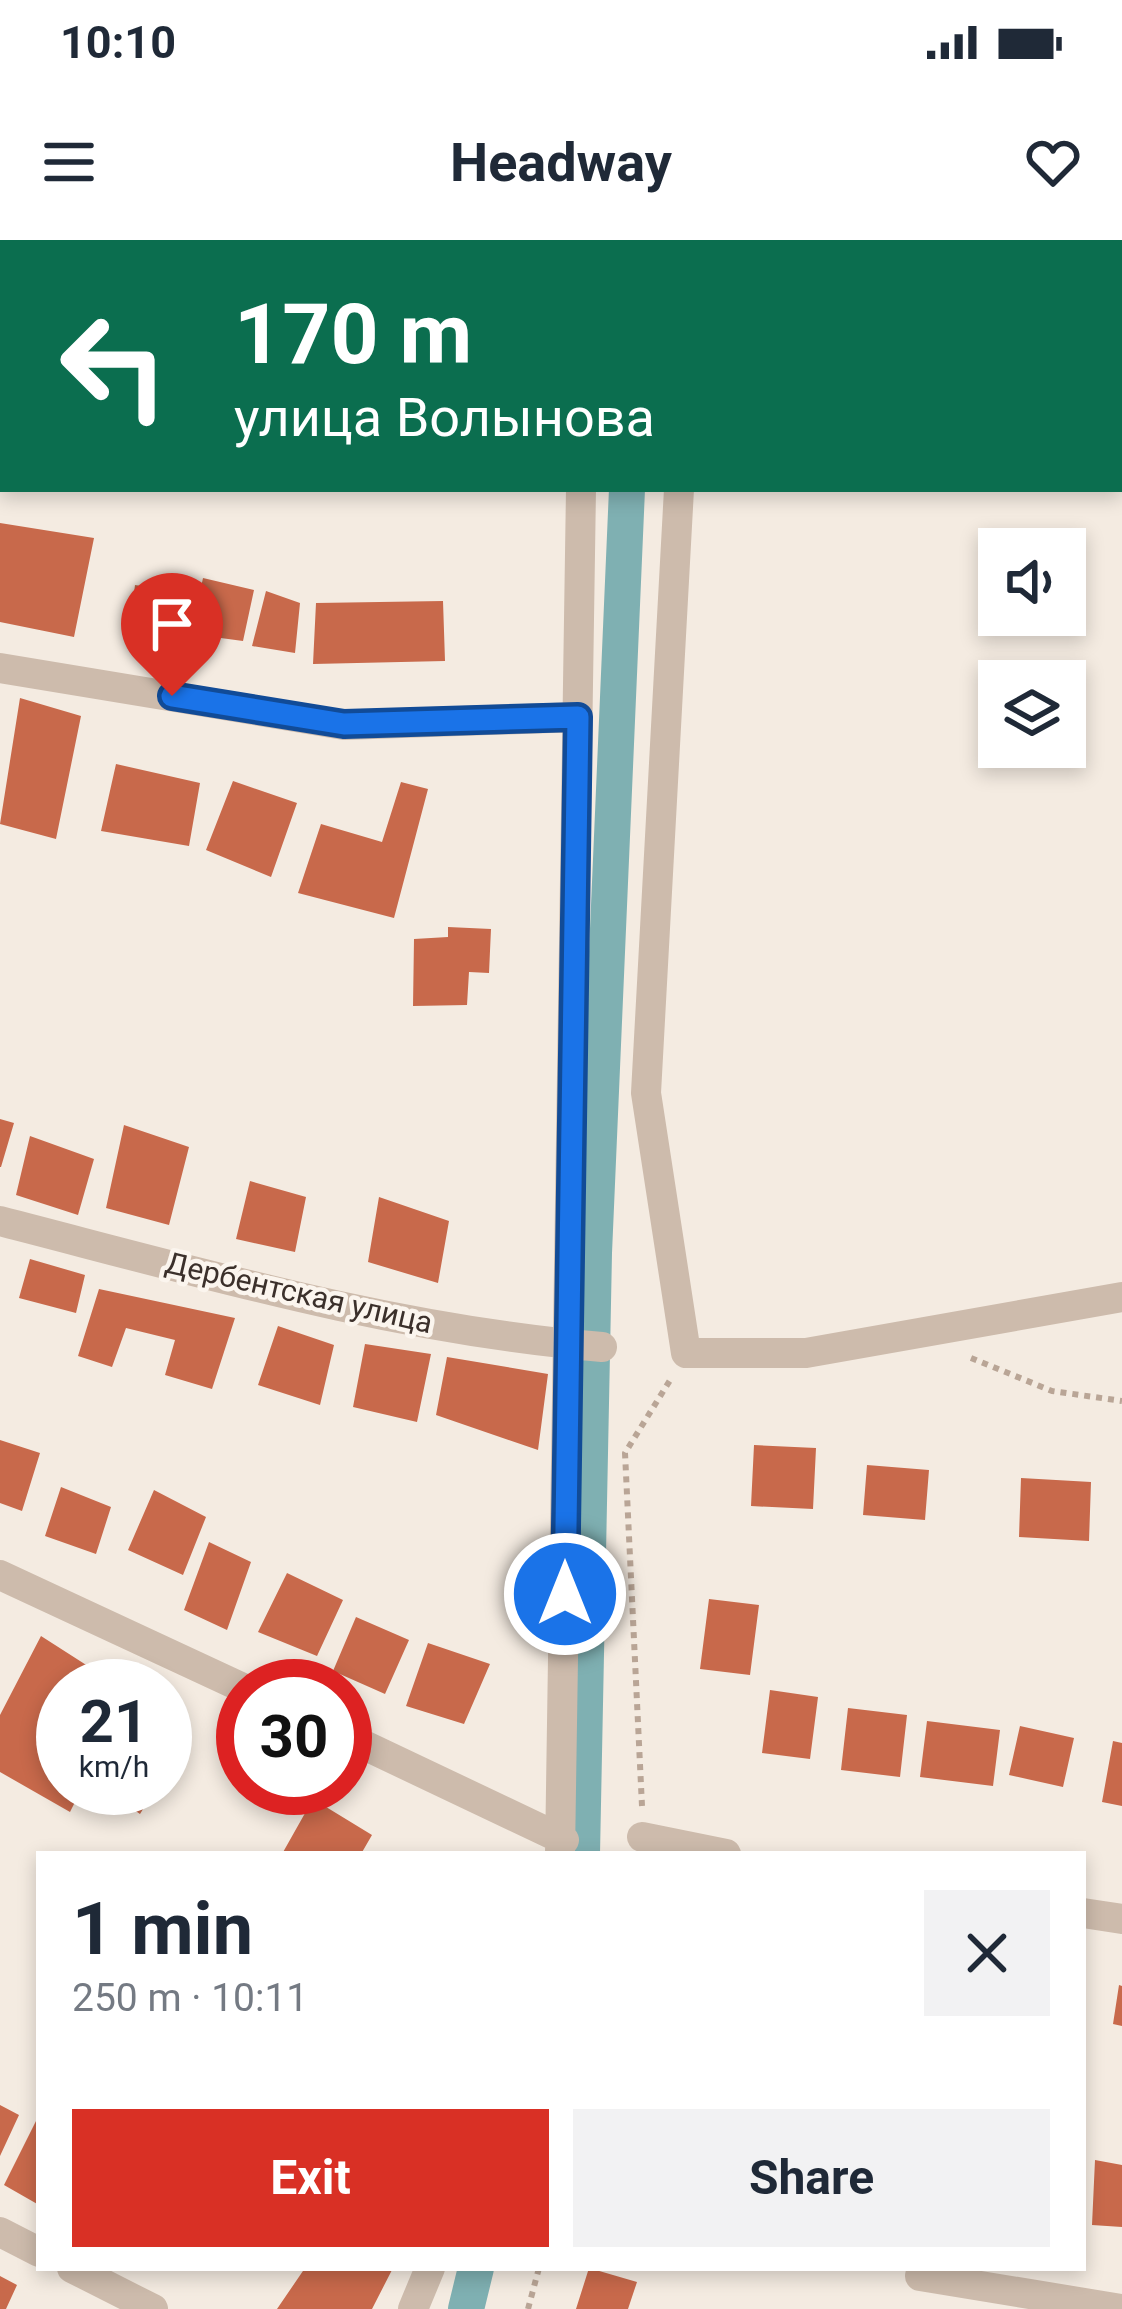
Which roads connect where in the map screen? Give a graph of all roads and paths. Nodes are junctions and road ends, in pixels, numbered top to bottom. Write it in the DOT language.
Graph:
graph roads {
  1 [pos="581,492"];
  2 [pos="679,492"];
  3 [pos="0,668"];
  4 [pos="578,717"];
  5 [pos="0,1221"];
  6 [pos="1122,1297"];
  7 [pos="928,1334"];
  8 [pos="567,1344"];
  9 [pos="602,1347"];
  10 [pos="686,1353"];
  11 [pos="1122,1401"];
  12 [pos="0,1575"];
  13 [pos="216,1675"];
  14 [pos="372,1750"];
  15 [pos="642,1837"];
  16 [pos="562,1847"];
  17 [pos="711,1851"];
  18 [pos="1086,1913"];
  19 [pos="1122,1918"];
  20 [pos="0,2232"];
  21 [pos="36,2250"];
  22 [pos="78,2271"];
  23 [pos="429,2271"];
  24 [pos="538,2271"];
  25 [pos="920,2276"];
  26 [pos="153,2309"];
  27 [pos="413,2309"];
  28 [pos="528,2309"];
  29 [pos="1120,2309"];
  1 -- 4 [label="street"];
  2 -- 10 [label="street"];
  3 -- 4 [label="street"];
  4 -- 8 [label="street"];
  5 -- 8 [label="street, Дербентская улица"];
  6 -- 7 [label="street"];
  7 -- 10 [label="street"];
  7 -- 11 [label="path"];
  8 -- 9 [label="street, Дербентская улица"];
  8 -- 16 [label="street"];
  10 -- 15 [label="path"];
  12 -- 13 [label="street"];
  14 -- 16 [label="street"];
  15 -- 17 [label="street"];
  18 -- 19 [label="street"];
  20 -- 21 [label="street"];
  22 -- 26 [label="street"];
  23 -- 27 [label="street"];
  24 -- 28 [label="path"];
  25 -- 29 [label="street"];
}
